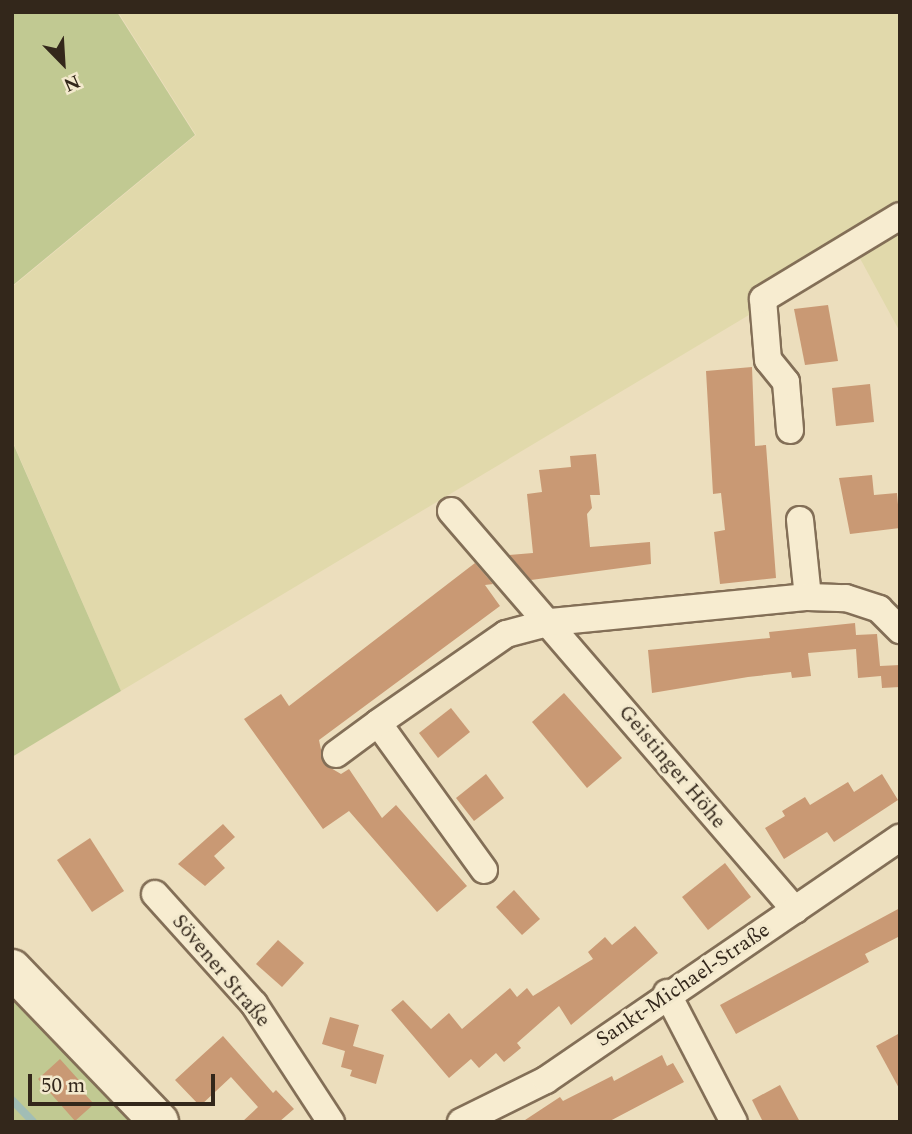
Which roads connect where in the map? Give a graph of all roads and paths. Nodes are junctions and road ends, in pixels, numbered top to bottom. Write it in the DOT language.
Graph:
graph roads {
  1 [pos="900,216"];
  2 [pos="790,430"];
  3 [pos="451,511"];
  4 [pos="800,520"];
  5 [pos="808,597"];
  6 [pos="551,622"];
  7 [pos="900,630"];
  8 [pos="378,723"];
  9 [pos="336,754"];
  10 [pos="900,838"];
  11 [pos="484,870"];
  12 [pos="155,894"];
  13 [pos="795,910"];
  14 [pos="12,969"];
  15 [pos="667,993"];
  16 [pos="498,1114"];
  17 [pos="159,1122"];
  18 [pos="331,1122"];
  19 [pos="461,1122"];
  20 [pos="734,1122"];
  1 -- 2 [label="street"];
  3 -- 6 [label="street, Geistinger Höhe"];
  4 -- 5 [label="street"];
  5 -- 6 [label="street"];
  5 -- 7 [label="street"];
  6 -- 8 [label="street"];
  6 -- 13 [label="street, Geistinger Höhe"];
  8 -- 9 [label="street"];
  8 -- 11 [label="street"];
  10 -- 13 [label="street, Sankt-Michael-Straße"];
  12 -- 18 [label="street, Sövener Straße"];
  13 -- 15 [label="street, Sankt-Michael-Straße"];
  14 -- 17 [label="main road"];
  15 -- 16 [label="street, Sankt-Michael-Straße"];
  15 -- 20 [label="street"];
  16 -- 19 [label="street, Sankt-Michael-Straße"];
}
